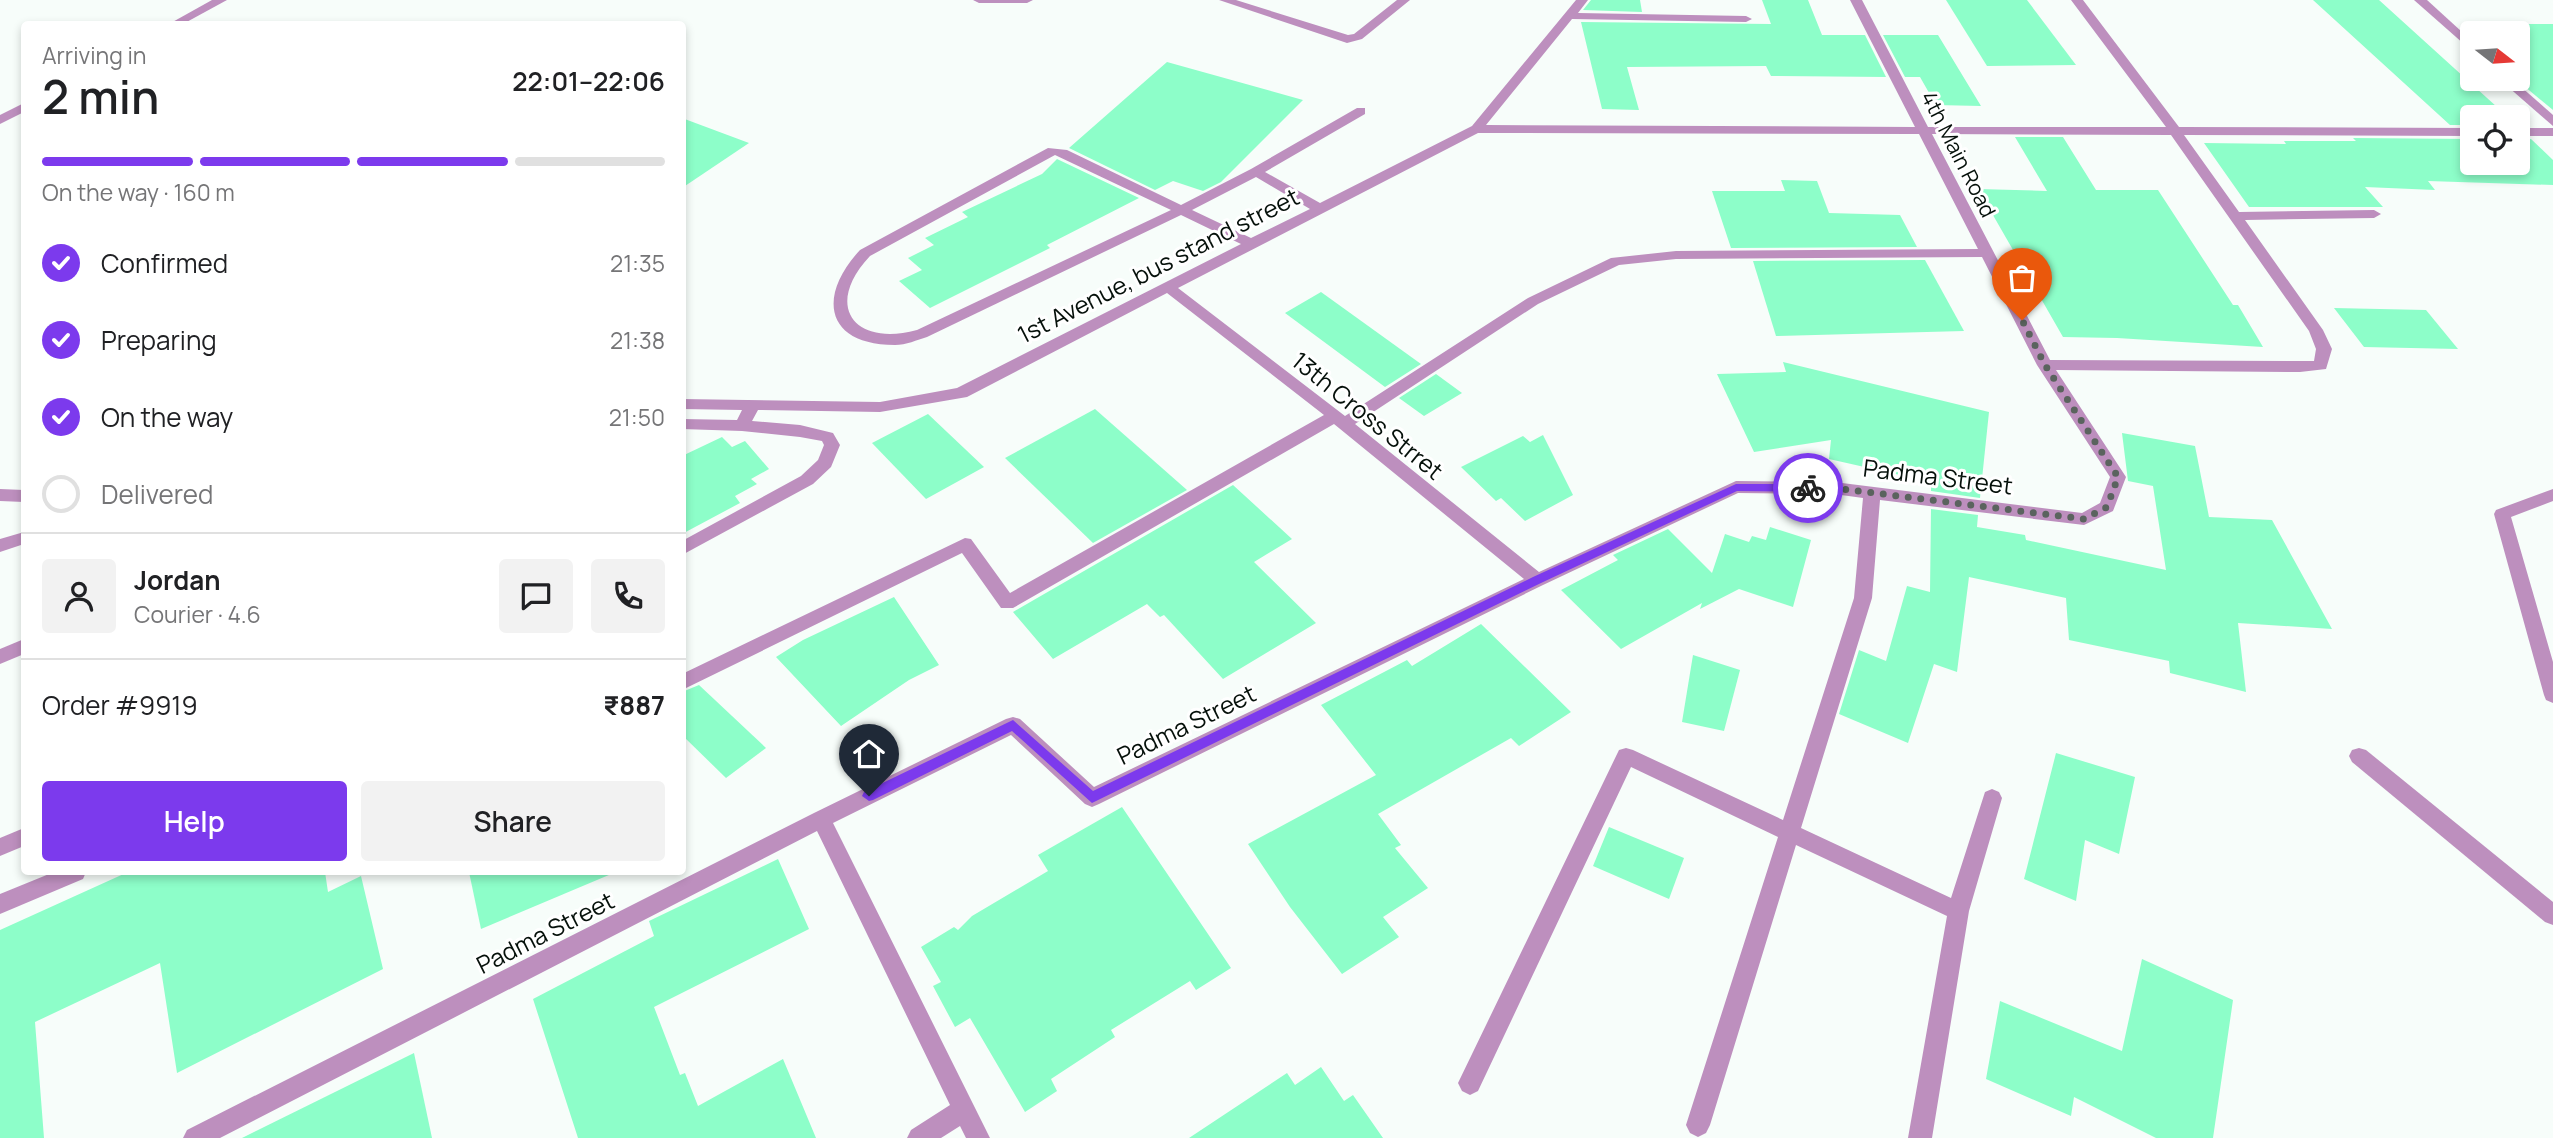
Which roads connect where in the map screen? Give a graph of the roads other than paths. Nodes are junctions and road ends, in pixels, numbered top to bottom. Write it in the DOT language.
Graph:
graph roads {
  1 [pos="221,0"];
  2 [pos="979,0"];
  3 [pos="1027,0"];
  4 [pos="1225,0"];
  5 [pos="1404,0"];
  6 [pos="1583,0"];
  7 [pos="1856,0"];
  8 [pos="2077,0"];
  9 [pos="2420,0"];
  10 [pos="1569,16"];
  11 [pos="1746,19"];
  12 [pos="181,21"];
  13 [pos="2460,37"];
  14 [pos="2518,91"];
  15 [pos="21,109"];
  16 [pos="1361,111"];
  17 [pos="0,120"];
  18 [pos="2553,122"];
  19 [pos="1476,129"];
  20 [pos="1923,130"];
  21 [pos="2175,131"];
  22 [pos="2460,132"];
  23 [pos="2530,132"];
  24 [pos="2553,132"];
  25 [pos="1256,172"];
  26 [pos="1320,209"];
  27 [pos="1182,210"];
  28 [pos="2374,214"];
  29 [pos="2235,216"];
  30 [pos="1252,244"];
  31 [pos="1987,253"];
  32 [pos="1168,287"];
  33 [pos="2045,365"];
  34 [pos="686,404"];
  35 [pos="753,405"];
  36 [pos="1339,420"];
  37 [pos="686,424"];
  38 [pos="742,426"];
  39 [pos="1872,493"];
  40 [pos="0,495"];
  41 [pos="2553,495"];
  42 [pos="21,496"];
  43 [pos="21,539"];
  44 [pos="0,546"];
  45 [pos="686,547"];
  46 [pos="1537,580"];
  47 [pos="21,647"];
  48 [pos="0,657"];
  49 [pos="686,681"];
  50 [pos="2553,695"];
  51 [pos="2359,755"];
  52 [pos="1992,798"];
  53 [pos="821,819"];
  54 [pos="1790,832"];
  55 [pos="21,838"];
  56 [pos="0,848"];
  57 [pos="69,875"];
  58 [pos="0,904"];
  59 [pos="1958,911"];
  60 [pos="2553,915"];
  61 [pos="1470,1083"];
  62 [pos="964,1110"];
  63 [pos="1698,1125"];
  64 [pos="195,1138"];
  65 [pos="919,1138"];
  66 [pos="978,1138"];
  67 [pos="1920,1138"];
  1 -- 12 [label="street"];
  2 -- 3 [label="street"];
  4 -- 5 [label="street"];
  6 -- 10 [label="street, 1st Avenue, bus stand street"];
  7 -- 20 [label="street, 4th Main Road"];
  8 -- 21 [label="street"];
  9 -- 13 [label="street"];
  10 -- 11 [label="street"];
  10 -- 19 [label="street, 1st Avenue, bus stand street"];
  14 -- 18 [label="street"];
  15 -- 17 [label="street"];
  16 -- 25 [label="street"];
  19 -- 20 [label="street"];
  19 -- 26 [label="street, 1st Avenue, bus stand street"];
  20 -- 21 [label="street"];
  20 -- 31 [label="street, 4th Main Road"];
  21 -- 22 [label="street"];
  21 -- 29 [label="street"];
  23 -- 24 [label="street"];
  25 -- 26 [label="street"];
  25 -- 27 [label="street"];
  26 -- 30 [label="street, 1st Avenue, bus stand street"];
  27 -- 27 [label="street"];
  27 -- 30 [label="street"];
  28 -- 29 [label="street"];
  29 -- 33 [label="street"];
  30 -- 32 [label="street, 1st Avenue, bus stand street"];
  31 -- 33 [label="street, 4th Main Road"];
  31 -- 36 [label="street"];
  32 -- 35 [label="street, 1st Avenue, bus stand street"];
  32 -- 36 [label="street, 13th Cross Strret"];
  33 -- 39 [label="street, Padma Street"];
  34 -- 35 [label="street, 1st Avenue, bus stand street"];
  35 -- 38 [label="street"];
  36 -- 46 [label="street, 13th Cross Strret"];
  36 -- 49 [label="street"];
  37 -- 38 [label="street"];
  38 -- 45 [label="street"];
  39 -- 46 [label="street, Padma Street"];
  39 -- 54 [label="street"];
  40 -- 42 [label="street"];
  41 -- 50 [label="street"];
  43 -- 44 [label="street"];
  46 -- 53 [label="street, Padma Street"];
  47 -- 48 [label="street"];
  51 -- 60 [label="street"];
  52 -- 59 [label="street"];
  53 -- 62 [label="street"];
  53 -- 64 [label="street, Padma Street"];
  54 -- 59 [label="street"];
  54 -- 61 [label="street"];
  54 -- 63 [label="street"];
  55 -- 56 [label="street"];
  57 -- 58 [label="street"];
  59 -- 67 [label="street"];
  62 -- 65 [label="street"];
  62 -- 66 [label="street"];
}
